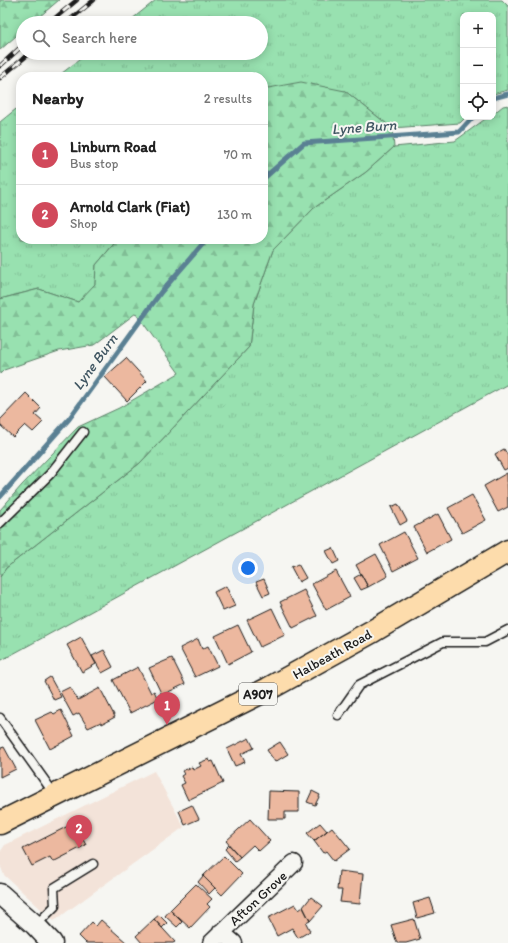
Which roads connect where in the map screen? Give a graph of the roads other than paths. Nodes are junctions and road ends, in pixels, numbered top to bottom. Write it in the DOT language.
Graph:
graph roads {
  1 [pos="83,432"];
  2 [pos="0,523"];
  3 [pos="508,551"];
  4 [pos="508,630"];
  5 [pos="338,715"];
  6 [pos="0,718"];
  7 [pos="55,795"];
  8 [pos="0,823"];
  9 [pos="294,863"];
  10 [pos="93,864"];
  11 [pos="0,894"];
  12 [pos="35,925"];
  13 [pos="216,938"];
  14 [pos="52,943"];
  15 [pos="234,943"];
  1 -- 2 [label="lane"];
  3 -- 7 [label="main road, Halbeath Road / A907"];
  4 -- 5 [label="lane"];
  6 -- 7 [label="lane"];
  7 -- 8 [label="main road, Halbeath Road / A907"];
  9 -- 13 [label="street, Afton Grove"];
  10 -- 12 [label="lane"];
  11 -- 12 [label="street"];
  12 -- 14 [label="street"];
  13 -- 15 [label="street, Afton Grove"];
}
